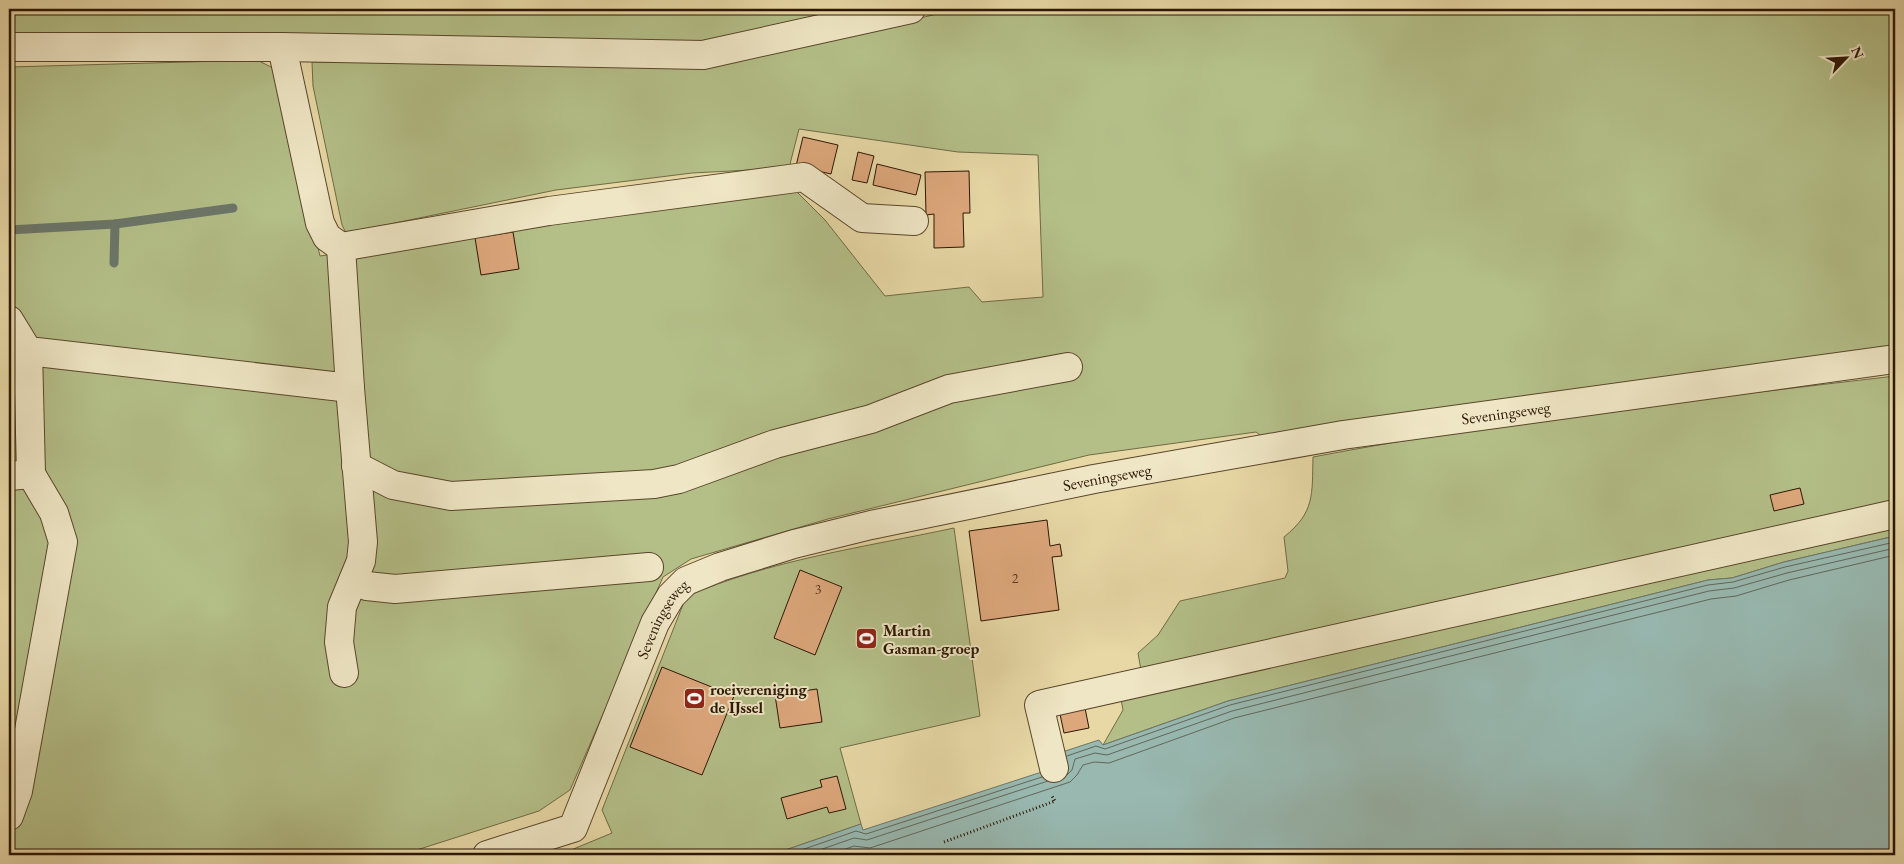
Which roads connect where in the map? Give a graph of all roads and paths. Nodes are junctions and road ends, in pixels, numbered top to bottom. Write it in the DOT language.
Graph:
graph roads {
  1 [pos="911,9"];
  2 [pos="9,47"];
  3 [pos="282,47"];
  4 [pos="914,221"];
  5 [pos="341,247"];
  6 [pos="9,320"];
  7 [pos="28,351"];
  8 [pos="1895,359"];
  9 [pos="1068,368"];
  10 [pos="350,388"];
  11 [pos="356,466"];
  12 [pos="20,475"];
  13 [pos="1895,514"];
  14 [pos="648,567"];
  15 [pos="352,581"];
  16 [pos="344,673"];
  17 [pos="1053,780"];
  18 [pos="9,816"];
  19 [pos="944,842"];
  20 [pos="487,855"];
  1 -- 3 [label="street"];
  2 -- 3 [label="street"];
  3 -- 5 [label="street"];
  4 -- 5 [label="street"];
  5 -- 10 [label="street"];
  6 -- 7 [label="street"];
  7 -- 10 [label="street"];
  7 -- 12 [label="street"];
  8 -- 20 [label="street, Seveningseweg"];
  9 -- 11 [label="street"];
  10 -- 11 [label="street"];
  11 -- 15 [label="street"];
  12 -- 18 [label="street"];
  13 -- 17 [label="street"];
  14 -- 15 [label="street"];
  15 -- 16 [label="street"];
  17 -- 19 [label="path"];
}
